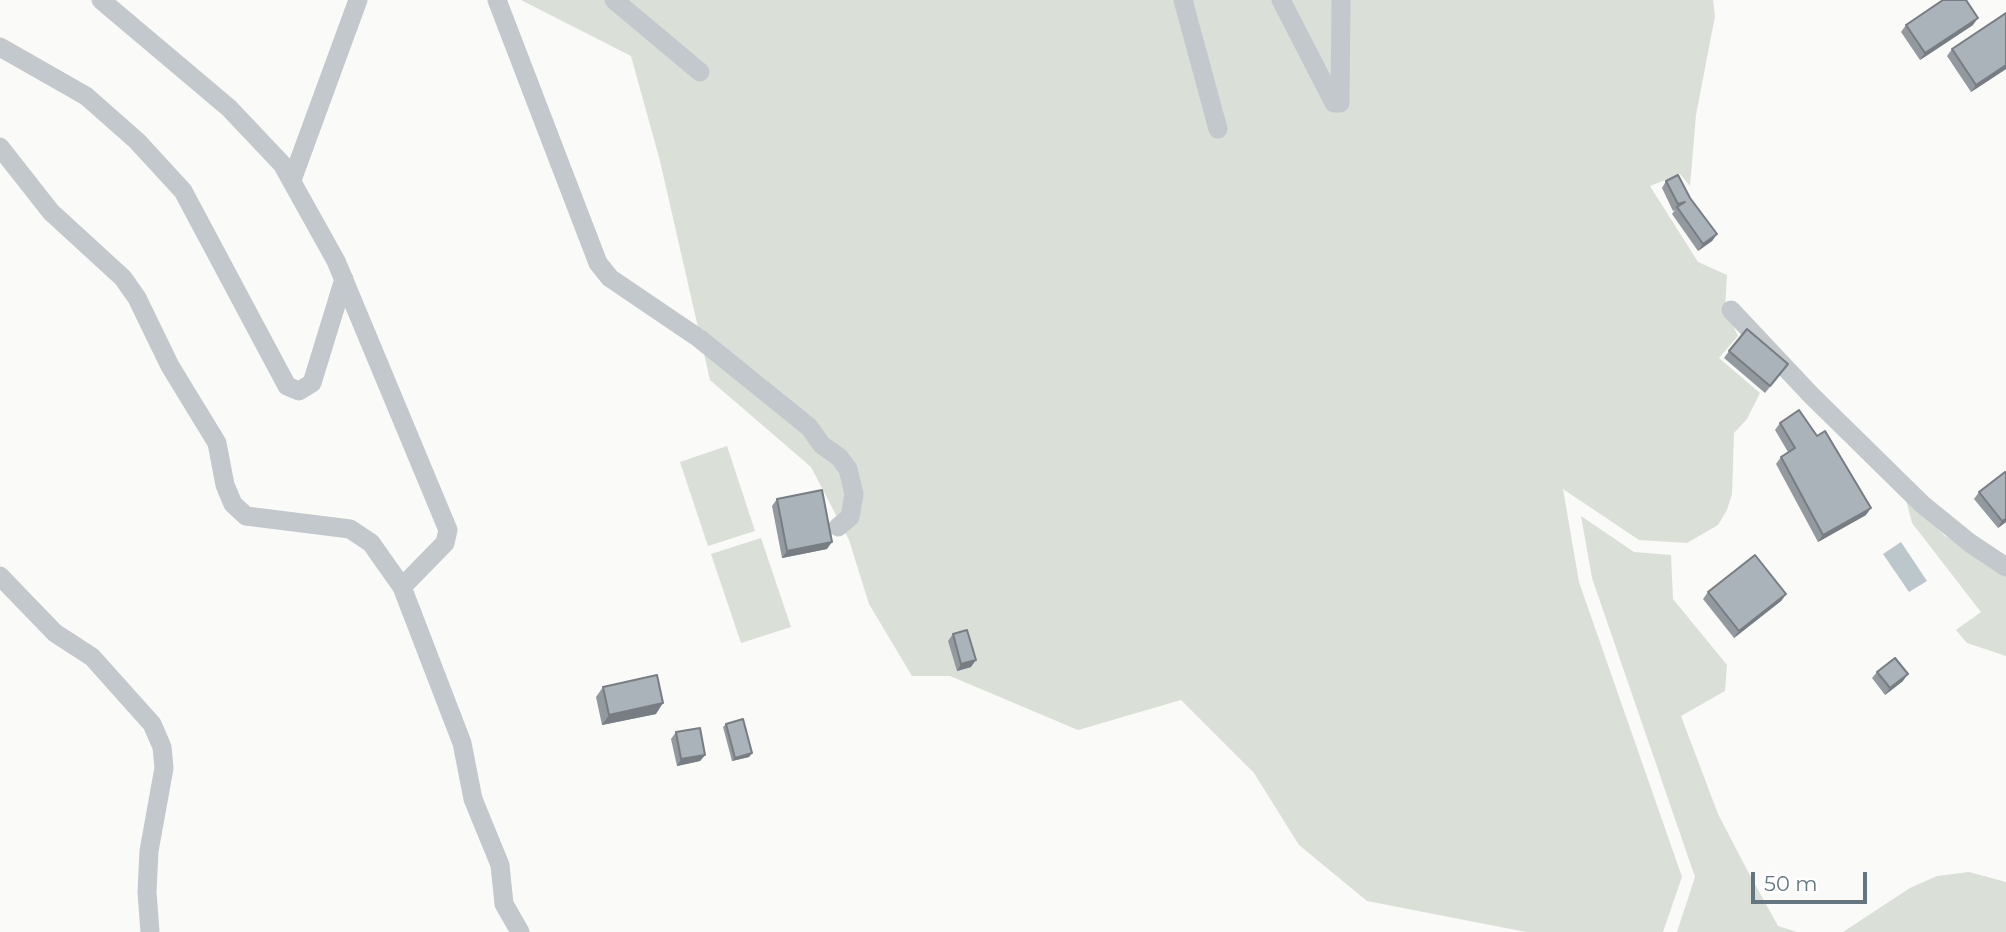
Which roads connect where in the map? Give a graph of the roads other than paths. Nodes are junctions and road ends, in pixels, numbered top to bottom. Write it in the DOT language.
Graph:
graph roads {
  1 [pos="101,0"];
  2 [pos="358,0"];
  3 [pos="497,0"];
  4 [pos="614,0"];
  5 [pos="1183,0"];
  6 [pos="1281,0"];
  7 [pos="1341,0"];
  8 [pos="0,47"];
  9 [pos="699,72"];
  10 [pos="1218,129"];
  11 [pos="0,147"];
  12 [pos="292,180"];
  13 [pos="344,279"];
  14 [pos="1731,310"];
  15 [pos="838,527"];
  16 [pos="2006,567"];
  17 [pos="0,576"];
  18 [pos="402,587"];
  19 [pos="150,932"];
  20 [pos="520,932"];
  1 -- 12 [label="street"];
  2 -- 12 [label="street"];
  3 -- 15 [label="street"];
  4 -- 9 [label="street"];
  5 -- 10 [label="street"];
  6 -- 7 [label="street"];
  8 -- 13 [label="street"];
  11 -- 18 [label="street"];
  12 -- 13 [label="street"];
  13 -- 18 [label="street"];
  14 -- 16 [label="street"];
  17 -- 19 [label="street"];
  18 -- 20 [label="street"];
}
